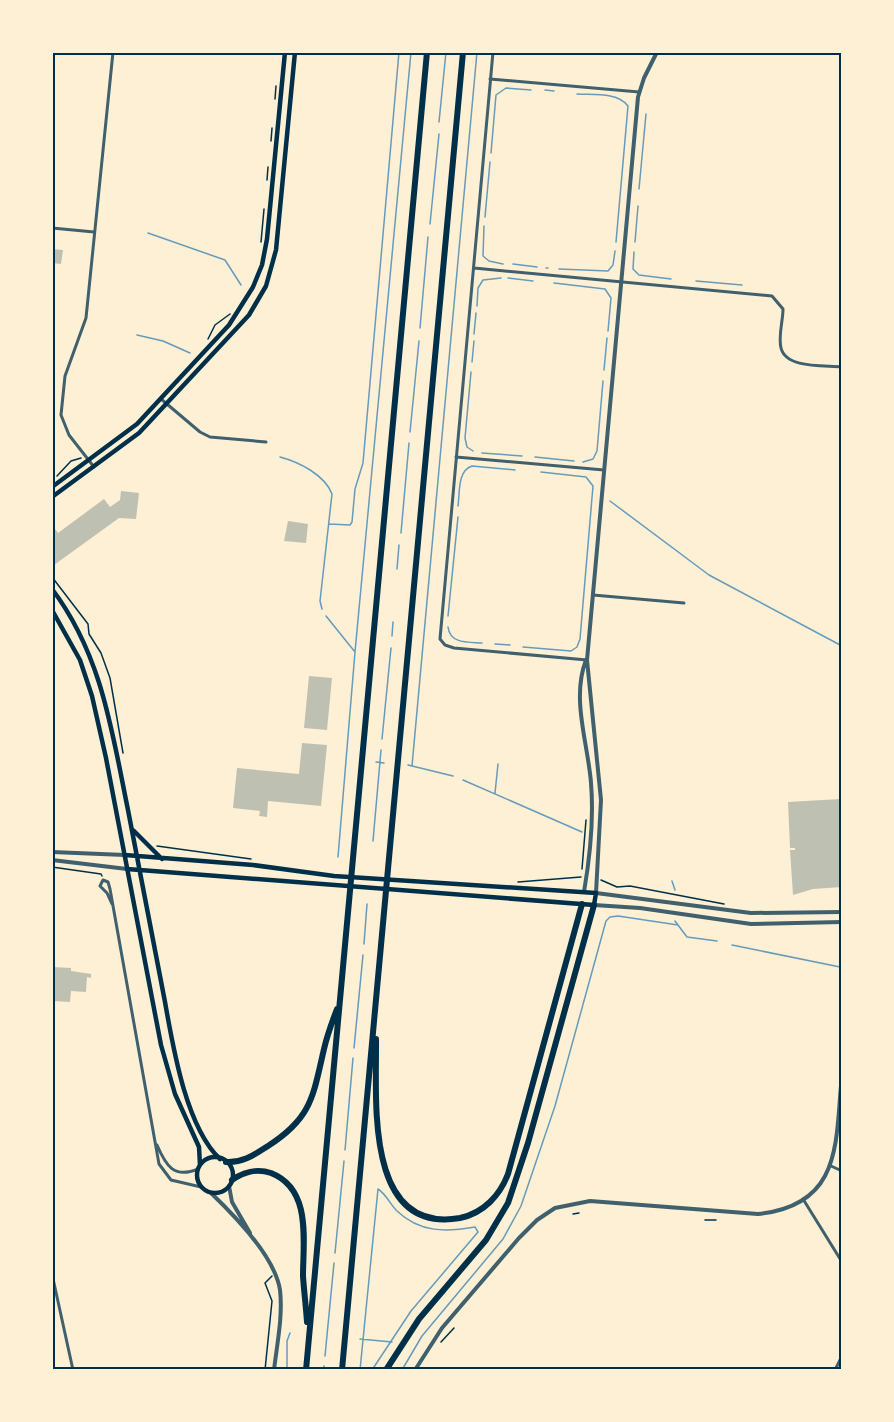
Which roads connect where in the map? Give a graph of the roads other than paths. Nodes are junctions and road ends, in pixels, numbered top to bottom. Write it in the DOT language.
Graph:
graph roads {
  1 [pos="113,52"];
  2 [pos="285,52"];
  3 [pos="295,52"];
  4 [pos="427,52"];
  5 [pos="463,52"];
  6 [pos="493,52"];
  7 [pos="657,52"];
  8 [pos="490,79"];
  9 [pos="639,92"];
  10 [pos="52,228"];
  11 [pos="94,232"];
  12 [pos="474,268"];
  13 [pos="621,281"];
  14 [pos="842,367"];
  15 [pos="161,399"];
  16 [pos="167,405"];
  17 [pos="266,442"];
  18 [pos="456,457"];
  19 [pos="88,461"];
  20 [pos="94,466"];
  21 [pos="604,470"];
  22 [pos="52,487"];
  23 [pos="52,497"];
  24 [pos="52,589"];
  25 [pos="593,595"];
  26 [pos="684,603"];
  27 [pos="52,610"];
  28 [pos="587,660"];
  29 [pos="131,827"];
  30 [pos="52,852"];
  31 [pos="124,855"];
  32 [pos="136,856"];
  33 [pos="162,859"];
  34 [pos="52,860"];
  35 [pos="127,869"];
  36 [pos="139,870"];
  37 [pos="584,892"];
  38 [pos="596,893"];
  39 [pos="112,904"];
  40 [pos="582,904"];
  41 [pos="594,905"];
  42 [pos="842,912"];
  43 [pos="842,922"];
  44 [pos="341,997"];
  45 [pos="375,1011"];
  46 [pos="842,1075"];
  47 [pos="841,1092"];
  48 [pos="841,1099"];
  49 [pos="840,1132"];
  50 [pos="155,1140"];
  51 [pos="223,1160"];
  52 [pos="831,1166"];
  53 [pos="199,1167"];
  54 [pos="842,1172"];
  55 [pos="230,1183"];
  56 [pos="201,1187"];
  57 [pos="211,1193"];
  58 [pos="803,1199"];
  59 [pos="256,1244"];
  60 [pos="839,1253"];
  61 [pos="842,1262"];
  62 [pos="52,1274"];
  63 [pos="309,1341"];
  64 [pos="842,1356"];
  65 [pos="837,1369"];
  66 [pos="73,1370"];
  67 [pos="274,1370"];
  68 [pos="306,1370"];
  69 [pos="342,1370"];
  70 [pos="386,1370"];
  71 [pos="415,1370"];
  1 -- 11 [label="street"];
  2 -- 15 [label="main road"];
  3 -- 16 [label="main road"];
  4 -- 44 [label="highway"];
  5 -- 45 [label="highway"];
  6 -- 8 [label="street"];
  7 -- 9 [label="street"];
  8 -- 9 [label="street"];
  8 -- 12 [label="street"];
  9 -- 13 [label="street"];
  10 -- 11 [label="street"];
  11 -- 19 [label="street"];
  12 -- 13 [label="street"];
  12 -- 18 [label="street"];
  13 -- 14 [label="street"];
  13 -- 21 [label="street"];
  15 -- 16 [label="street"];
  15 -- 19 [label="main road"];
  16 -- 17 [label="street"];
  16 -- 20 [label="main road"];
  18 -- 21 [label="street"];
  18 -- 28 [label="street"];
  19 -- 20 [label="street"];
  19 -- 22 [label="main road"];
  20 -- 23 [label="main road"];
  21 -- 25 [label="street"];
  24 -- 29 [label="main road"];
  25 -- 26 [label="street"];
  25 -- 28 [label="street"];
  27 -- 31 [label="main road"];
  28 -- 37 [label="street"];
  28 -- 38 [label="street"];
  29 -- 32 [label="main road"];
  29 -- 33 [label="main road"];
  30 -- 31 [label="street"];
  31 -- 32 [label="main road"];
  31 -- 35 [label="main road"];
  32 -- 33 [label="main road"];
  32 -- 36 [label="main road"];
  33 -- 37 [label="main road"];
  34 -- 35 [label="street"];
  35 -- 36 [label="main road"];
  35 -- 53 [label="main road"];
  36 -- 40 [label="main road"];
  36 -- 51 [label="main road"];
  37 -- 38 [label="main road"];
  37 -- 40 [label="main road"];
  38 -- 41 [label="main road"];
  38 -- 42 [label="street"];
  39 -- 39 [label="street"];
  39 -- 50 [label="street"];
  40 -- 41 [label="main road"];
  40 -- 45 [label="highway"];
  41 -- 43 [label="street"];
  41 -- 70 [label="highway"];
  44 -- 51 [label="highway"];
  44 -- 63 [label="highway"];
  45 -- 69 [label="highway"];
  46 -- 47 [label="street"];
  47 -- 48 [label="street"];
  48 -- 49 [label="street"];
  49 -- 52 [label="street"];
  50 -- 53 [label="street"];
  50 -- 56 [label="street"];
  51 -- 53 [label="main road"];
  51 -- 55 [label="main road"];
  52 -- 54 [label="street"];
  52 -- 58 [label="street"];
  53 -- 56 [label="main road"];
  55 -- 57 [label="main road"];
  55 -- 59 [label="street"];
  55 -- 63 [label="highway"];
  56 -- 57 [label="main road"];
  57 -- 59 [label="street"];
  58 -- 60 [label="street"];
  58 -- 71 [label="street"];
  59 -- 67 [label="street"];
  60 -- 61 [label="street"];
  62 -- 66 [label="street"];
  63 -- 68 [label="highway"];
  64 -- 65 [label="street"];
}
